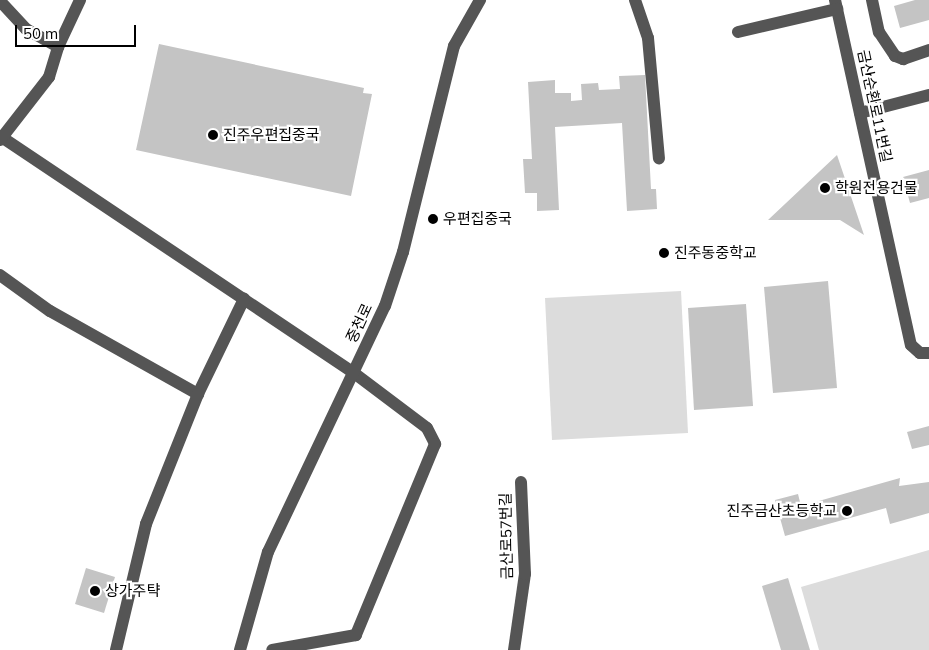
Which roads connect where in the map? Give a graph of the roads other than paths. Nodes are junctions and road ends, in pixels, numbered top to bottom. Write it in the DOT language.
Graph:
graph roads {
  1 [pos="80,0"];
  2 [pos="480,0"];
  3 [pos="635,0"];
  4 [pos="872,0"];
  5 [pos="0,1"];
  6 [pos="836,4"];
  7 [pos="738,32"];
  8 [pos="58,47"];
  9 [pos="929,50"];
  10 [pos="929,95"];
  11 [pos="860,113"];
  12 [pos="0,138"];
  13 [pos="659,158"];
  14 [pos="0,275"];
  15 [pos="244,299"];
  16 [pos="929,353"];
  17 [pos="354,373"];
  18 [pos="198,394"];
  19 [pos="521,482"];
  20 [pos="116,650"];
  21 [pos="240,650"];
  22 [pos="272,650"];
  23 [pos="514,650"];
  1 -- 8 [label="street"];
  2 -- 17 [label="street, 중천로"];
  3 -- 13 [label="street"];
  4 -- 9 [label="street"];
  5 -- 8 [label="street"];
  6 -- 7 [label="street"];
  6 -- 11 [label="street, 금산순환로11번길"];
  8 -- 12 [label="street"];
  10 -- 11 [label="street"];
  11 -- 16 [label="street, 금산순환로11번길"];
  12 -- 15 [label="street"];
  14 -- 18 [label="street"];
  15 -- 17 [label="street"];
  15 -- 18 [label="street"];
  17 -- 21 [label="street, 중천로"];
  17 -- 22 [label="street"];
  18 -- 20 [label="street"];
  19 -- 23 [label="street, 금산로57번길"];
}
